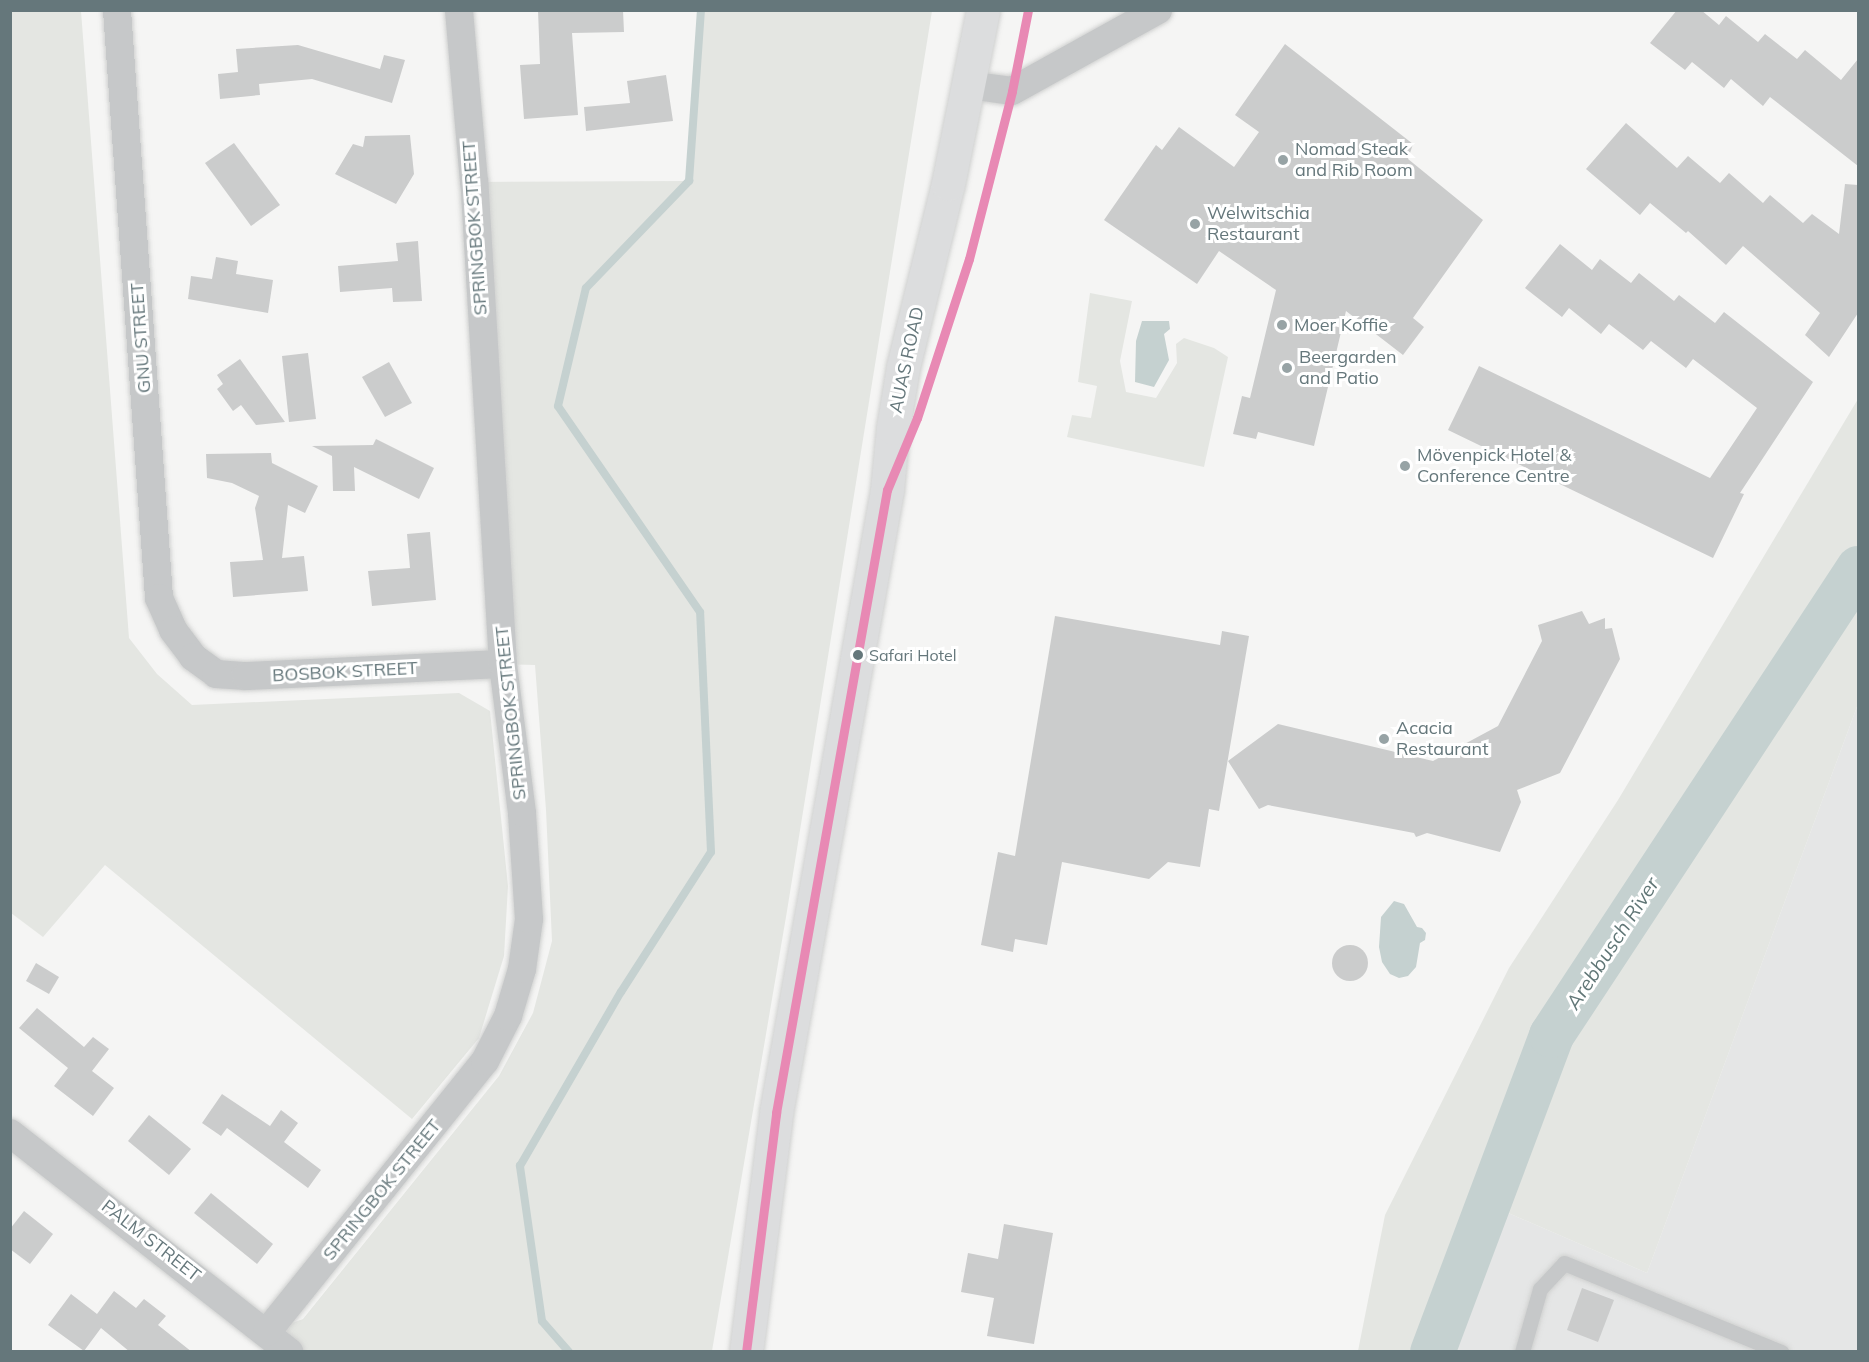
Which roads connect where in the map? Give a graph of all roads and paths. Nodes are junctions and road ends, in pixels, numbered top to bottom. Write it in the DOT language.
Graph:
graph roads {
  1 [pos="117,10"];
  2 [pos="459,10"];
  3 [pos="983,10"];
  4 [pos="1158,10"];
  5 [pos="968,85"];
  6 [pos="193,657"];
  7 [pos="502,664"];
  8 [pos="10,1132"];
  9 [pos="267,1332"];
  10 [pos="290,1352"];
  11 [pos="746,1352"];
  12 [pos="1522,1352"];
  13 [pos="1781,1352"];
  1 -- 6 [label="street, GNU STREET"];
  2 -- 7 [label="street, SPRINGBOK STREET"];
  3 -- 5 [label="main road, AUAS ROAD"];
  4 -- 5 [label="street"];
  5 -- 11 [label="main road, AUAS ROAD"];
  6 -- 7 [label="street, BOSBOK STREET"];
  7 -- 9 [label="street, SPRINGBOK STREET"];
  8 -- 9 [label="street, PALM STREET"];
  9 -- 10 [label="street, PALM STREET"];
  12 -- 13 [label="lane"];
}
